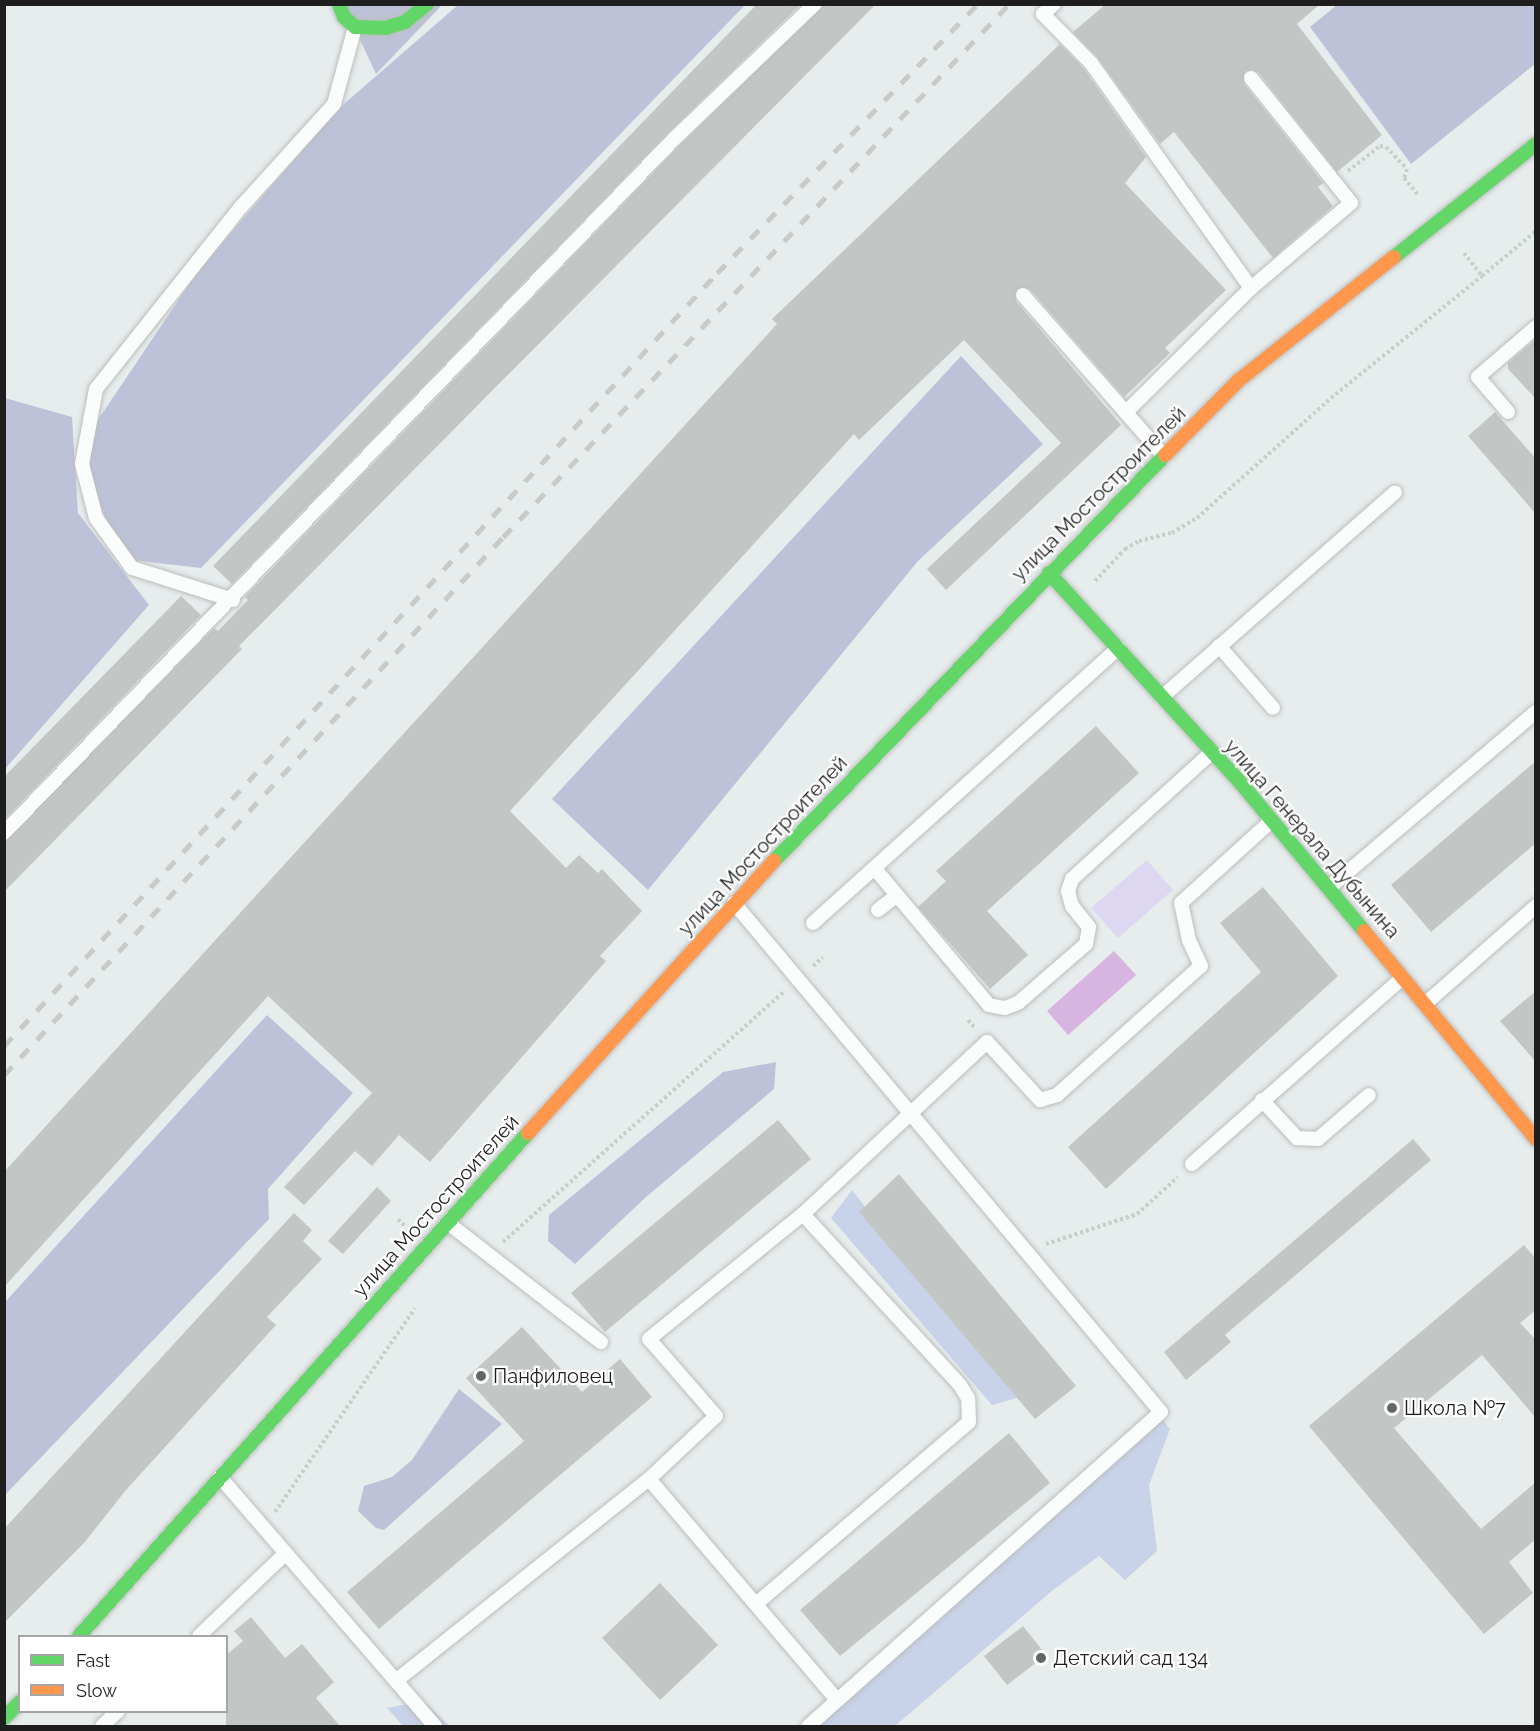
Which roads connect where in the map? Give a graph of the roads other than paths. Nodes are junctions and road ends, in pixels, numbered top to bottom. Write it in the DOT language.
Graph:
graph roads {
  1 [pos="339,4"];
  2 [pos="427,4"];
  3 [pos="815,4"];
  4 [pos="1054,4"];
  5 [pos="355,27"];
  6 [pos="1251,78"];
  7 [pos="1536,144"];
  8 [pos="1251,288"];
  9 [pos="1023,295"];
  10 [pos="1536,327"];
  11 [pos="1126,412"];
  12 [pos="1508,412"];
  13 [pos="1164,456"];
  14 [pos="1395,492"];
  15 [pos="1048,573"];
  16 [pos="233,600"];
  17 [pos="1219,646"];
  18 [pos="1118,648"];
  19 [pos="1162,697"];
  20 [pos="1273,708"];
  21 [pos="1536,712"];
  22 [pos="1212,752"];
  23 [pos="1270,822"];
  24 [pos="4,833"];
  25 [pos="876,870"];
  26 [pos="1329,888"];
  27 [pos="897,895"];
  28 [pos="734,903"];
  29 [pos="1536,906"];
  30 [pos="878,910"];
  31 [pos="813,924"];
  32 [pos="1403,976"];
  33 [pos="1426,1003"];
  34 [pos="1369,1095"];
  35 [pos="1262,1100"];
  36 [pos="912,1113"];
  37 [pos="1536,1139"];
  38 [pos="1192,1164"];
  39 [pos="803,1214"];
  40 [pos="448,1223"];
  41 [pos="601,1342"];
  42 [pos="220,1477"];
  43 [pos="649,1479"];
  44 [pos="286,1552"];
  45 [pos="756,1604"];
  46 [pos="80,1635"];
  47 [pos="200,1635"];
  48 [pos="397,1680"];
  49 [pos="837,1700"];
  50 [pos="18,1704"];
  51 [pos="114,1713"];
  52 [pos="4,1718"];
  53 [pos="102,1726"];
  54 [pos="123,1726"];
  55 [pos="435,1726"];
  56 [pos="807,1726"];
  1 -- 5 [label="main road"];
  2 -- 5 [label="main road"];
  3 -- 16 [label="lane"];
  4 -- 8 [label="lane"];
  5 -- 16 [label="lane"];
  6 -- 8 [label="lane"];
  7 -- 13 [label="main road, улица Мостостроителей"];
  8 -- 11 [label="lane"];
  9 -- 11 [label="lane"];
  10 -- 12 [label="lane"];
  11 -- 13 [label="lane"];
  13 -- 15 [label="main road, улица Мостостроителей"];
  14 -- 17 [label="lane"];
  15 -- 18 [label="main road, улица Генерала Дубынина"];
  15 -- 28 [label="main road, улица Мостостроителей"];
  16 -- 24 [label="lane"];
  17 -- 19 [label="lane"];
  17 -- 20 [label="lane"];
  18 -- 19 [label="main road, улица Генерала Дубынина"];
  18 -- 25 [label="lane"];
  19 -- 22 [label="main road, улица Генерала Дубынина"];
  21 -- 26 [label="lane"];
  22 -- 23 [label="main road, улица Генерала Дубынина"];
  22 -- 27 [label="lane"];
  23 -- 26 [label="main road, улица Генерала Дубынина"];
  23 -- 36 [label="lane"];
  25 -- 27 [label="lane"];
  25 -- 31 [label="lane"];
  26 -- 32 [label="main road, улица Генерала Дубынина"];
  27 -- 30 [label="lane"];
  28 -- 36 [label="lane"];
  28 -- 40 [label="main road, улица Мостостроителей"];
  29 -- 33 [label="lane"];
  32 -- 33 [label="main road, улица Генерала Дубынина"];
  32 -- 35 [label="lane"];
  33 -- 37 [label="main road, улица Генерала Дубынина"];
  34 -- 35 [label="lane"];
  35 -- 38 [label="lane"];
  36 -- 39 [label="lane"];
  36 -- 49 [label="lane"];
  39 -- 43 [label="lane"];
  39 -- 45 [label="lane"];
  40 -- 41 [label="lane"];
  40 -- 42 [label="main road, улица Мостостроителей"];
  42 -- 44 [label="lane"];
  42 -- 46 [label="main road, улица Мостостроителей"];
  43 -- 45 [label="lane"];
  43 -- 48 [label="lane"];
  44 -- 47 [label="lane"];
  44 -- 48 [label="lane"];
  45 -- 49 [label="lane"];
  48 -- 55 [label="lane"];
  49 -- 56 [label="lane"];
  50 -- 52 [label="main road"];
  51 -- 53 [label="lane"];
  51 -- 54 [label="lane"];
}
